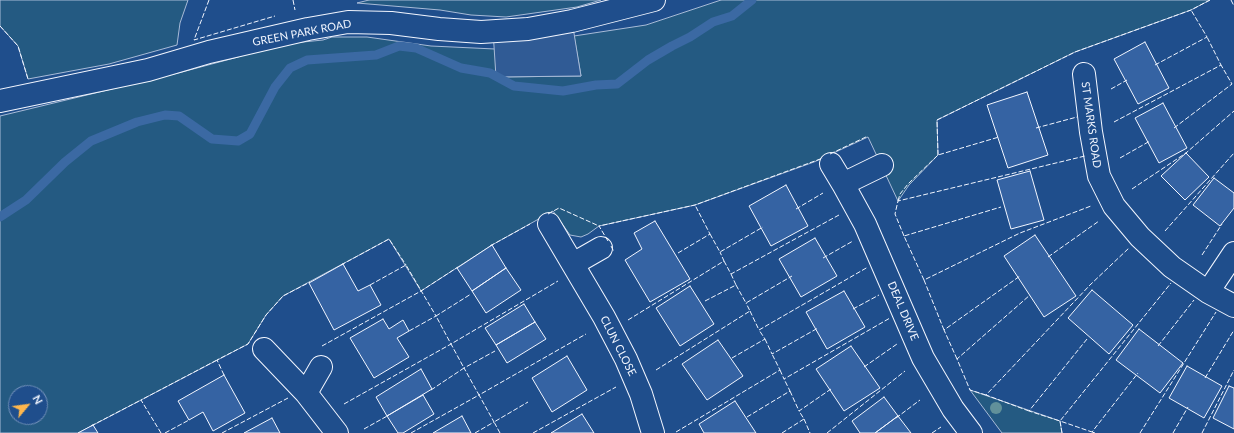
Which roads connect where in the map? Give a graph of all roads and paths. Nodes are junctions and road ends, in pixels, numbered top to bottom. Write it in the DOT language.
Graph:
graph roads {
  1 [pos="654,0"];
  2 [pos="1084,74"];
  3 [pos="0,101"];
  4 [pos="831,164"];
  5 [pos="882,165"];
  6 [pos="844,184"];
  7 [pos="549,224"];
  8 [pos="601,248"];
  9 [pos="1234,254"];
  10 [pos="573,264"];
  11 [pos="1208,292"];
  12 [pos="1234,306"];
  13 [pos="264,349"];
  14 [pos="322,367"];
  15 [pos="306,393"];
  16 [pos="337,433"];
  17 [pos="652,433"];
  18 [pos="971,433"];
  1 -- 3 [label="street, GREEN PARK ROAD"];
  2 -- 11 [label="street, ST MARKS ROAD"];
  4 -- 6 [label="street, DEAL DRIVE"];
  5 -- 6 [label="street"];
  6 -- 18 [label="street, DEAL DRIVE"];
  7 -- 10 [label="street, CLUN CLOSE"];
  8 -- 10 [label="street"];
  9 -- 11 [label="street"];
  10 -- 17 [label="street, CLUN CLOSE"];
  11 -- 12 [label="street, ST MARKS ROAD"];
  13 -- 15 [label="street"];
  14 -- 15 [label="street"];
  15 -- 16 [label="street"];
}
